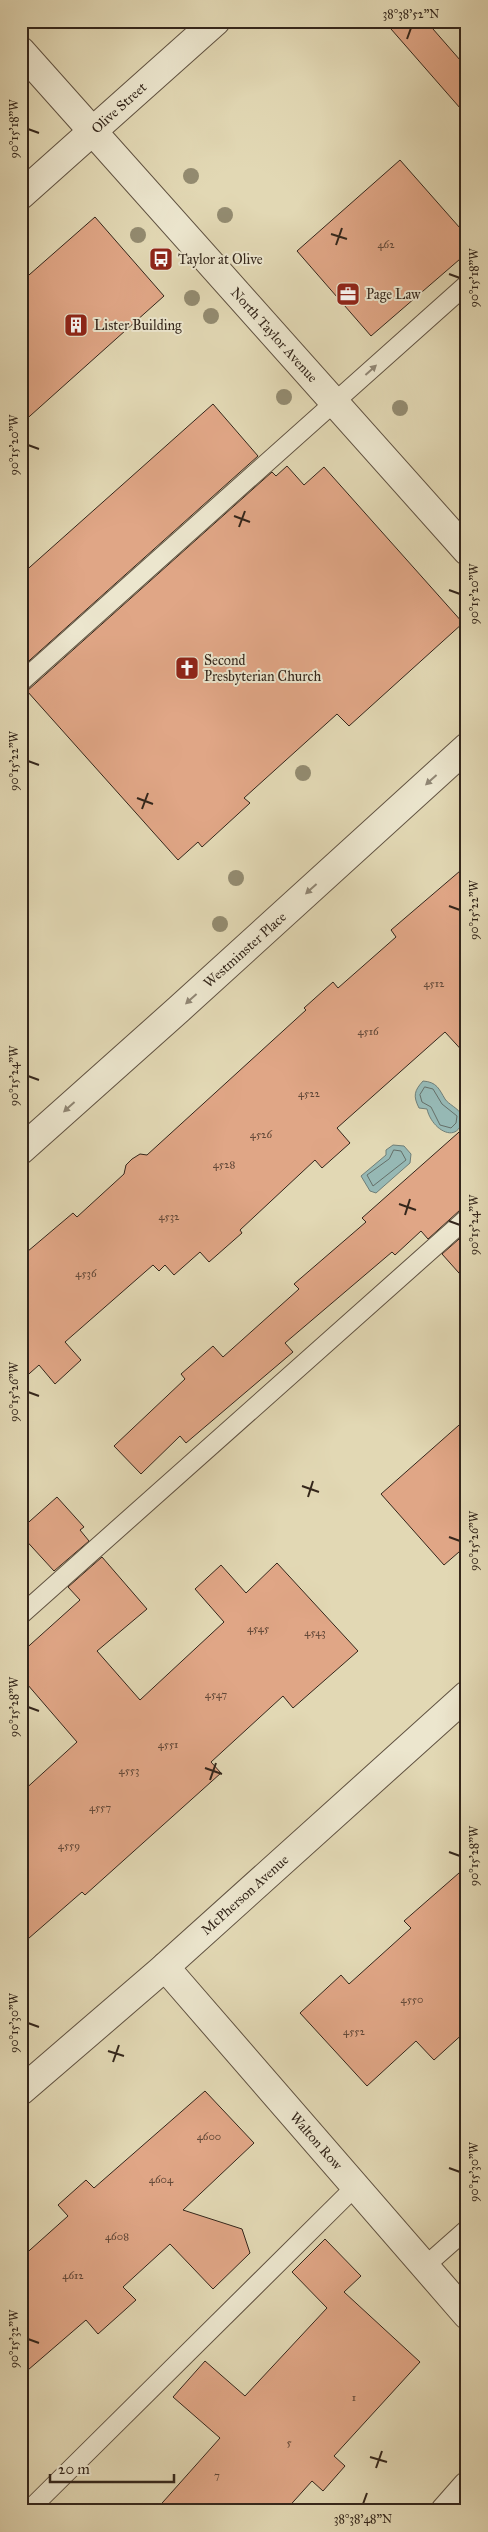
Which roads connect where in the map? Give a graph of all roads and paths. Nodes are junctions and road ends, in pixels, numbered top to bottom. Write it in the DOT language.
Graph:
graph roads {
  1 [pos="216,21"];
  2 [pos="21,51"];
  3 [pos="93,131"];
  4 [pos="21,195"];
  5 [pos="467,284"];
  6 [pos="334,402"];
  7 [pos="467,551"];
  8 [pos="21,682"];
  9 [pos="467,747"];
  10 [pos="21,1150"];
  11 [pos="467,1218"];
  12 [pos="21,1615"];
  13 [pos="467,1695"];
  14 [pos="165,1967"];
  15 [pos="21,2091"];
  16 [pos="355,2187"];
  17 [pos="467,2229"];
  18 [pos="424,2267"];
  19 [pos="467,2315"];
  20 [pos="467,2486"];
  21 [pos="28,2511"];
  22 [pos="445,2511"];
  1 -- 3 [label="street, Olive Street"];
  2 -- 3 [label="street, North Taylor Avenue"];
  3 -- 4 [label="street, Olive Street"];
  3 -- 6 [label="street, North Taylor Avenue"];
  6 -- 5 [label="lane, one-way"];
  6 -- 7 [label="street, North Taylor Avenue"];
  6 -- 8 [label="lane"];
  9 -- 10 [label="street, Westminster Place, one-way"];
  11 -- 12 [label="lane"];
  13 -- 14 [label="street, McPherson Avenue"];
  14 -- 15 [label="street, McPherson Avenue"];
  14 -- 16 [label="street, Walton Row"];
  16 -- 18 [label="street, Walton Row"];
  16 -- 21 [label="lane"];
  17 -- 18 [label="lane"];
  18 -- 19 [label="street, Walton Row"];
  20 -- 22 [label="street"];
}
